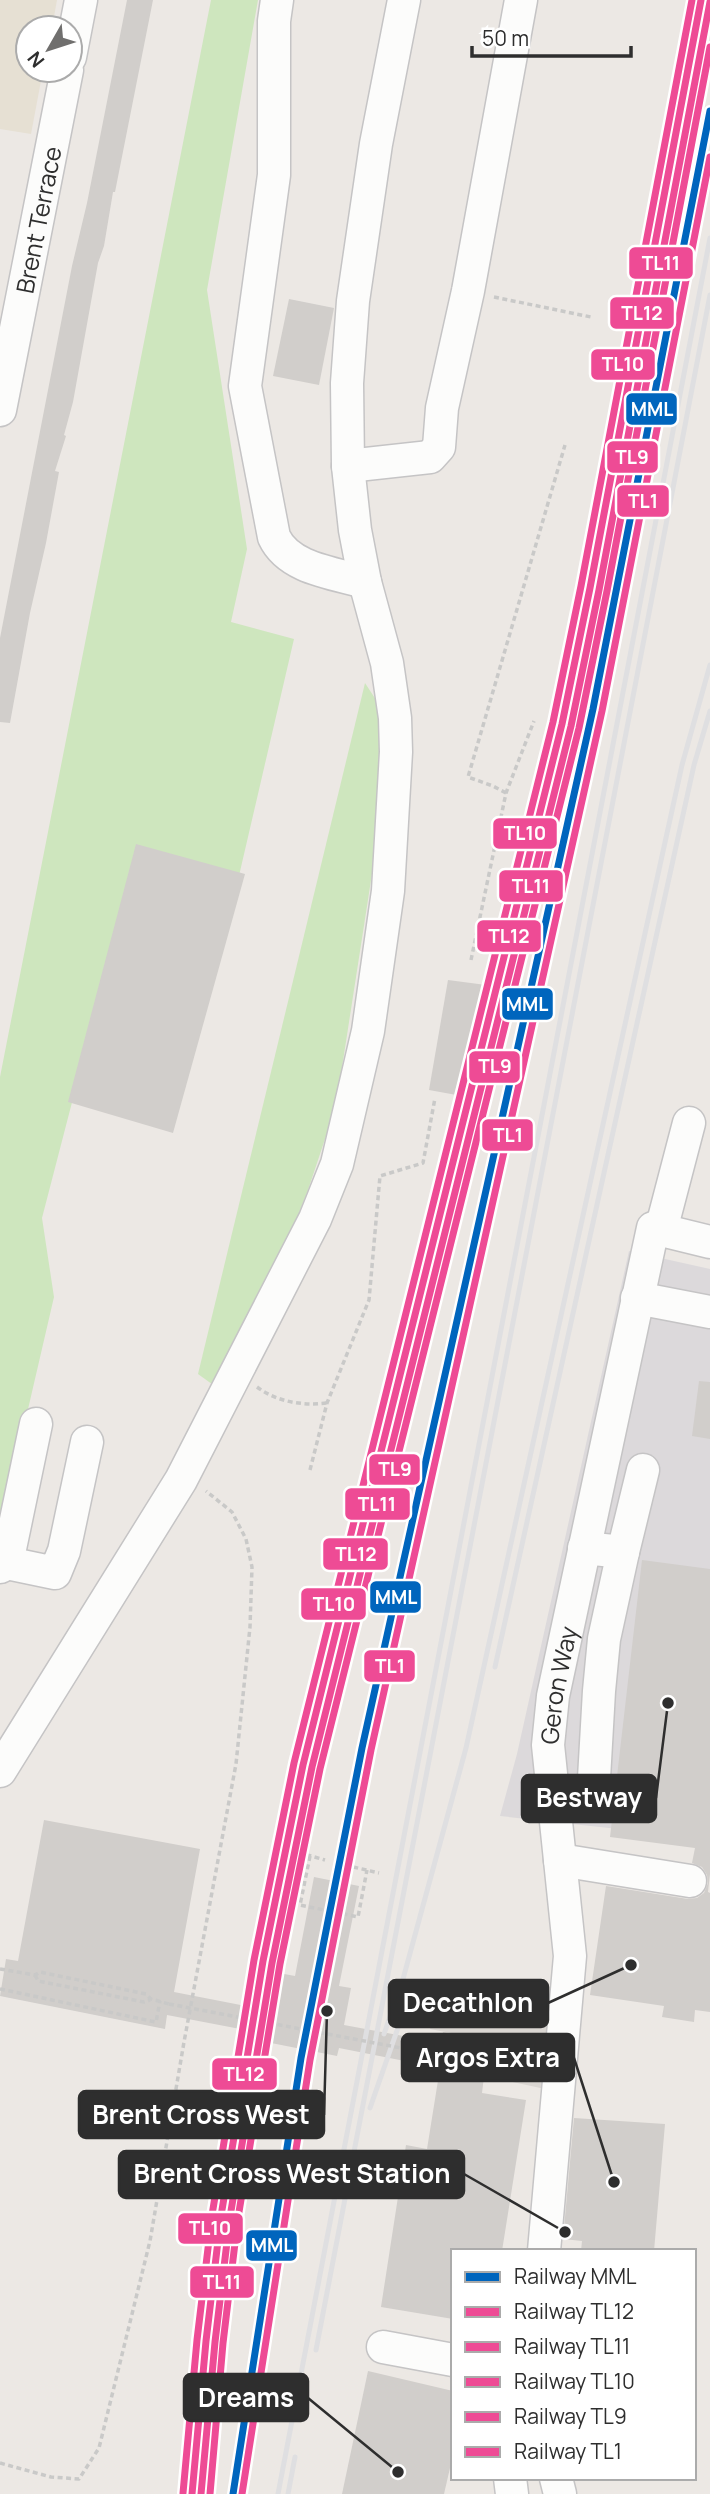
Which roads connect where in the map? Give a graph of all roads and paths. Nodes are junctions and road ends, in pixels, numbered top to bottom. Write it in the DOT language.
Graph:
graph roads {
  1 [pos="277,0"];
  2 [pos="404,0"];
  3 [pos="521,0"];
  4 [pos="65,84"];
  5 [pos="468,291"];
  6 [pos="591,317"];
  7 [pos="0,410"];
  8 [pos="565,445"];
  9 [pos="348,466"];
  10 [pos="365,582"];
  11 [pos="534,721"];
  12 [pos="506,793"];
  13 [pos="471,960"];
  14 [pos="435,1098"];
  15 [pos="689,1123"];
  16 [pos="661,1230"];
  17 [pos="710,1242"];
  18 [pos="638,1298"];
  19 [pos="710,1312"];
  20 [pos="237,1374"];
  21 [pos="327,1403"];
  22 [pos="36,1424"];
  23 [pos="87,1442"];
  24 [pos="310,1470"];
  25 [pos="643,1470"];
  26 [pos="181,1480"];
  27 [pos="584,1548"];
  28 [pos="623,1552"];
  29 [pos="4,1565"];
  30 [pos="0,1771"];
  31 [pos="593,1796"];
  32 [pos="290,1850"];
  33 [pos="310,1856"];
  34 [pos="325,1860"];
  35 [pos="560,1860"];
  36 [pos="345,1864"];
  37 [pos="367,1870"];
  38 [pos="379,1873"];
  39 [pos="703,1883"];
  40 [pos="328,1911"];
  41 [pos="0,1969"];
  42 [pos="35,1976"];
  43 [pos="0,1989"];
  44 [pos="150,1999"];
  45 [pos="160,2001"];
  46 [pos="305,2029"];
  47 [pos="454,2058"];
  48 [pos="486,2064"];
  49 [pos="537,2073"];
  50 [pos="544,2249"];
  51 [pos="383,2347"];
  52 [pos="451,2360"];
  53 [pos="0,2463"];
  1 -- 10 [label="street"];
  2 -- 9 [label="street"];
  3 -- 5 [label="street"];
  4 -- 7 [label="street, Brent Terrace"];
  5 -- 6 [label="path"];
  5 -- 9 [label="street"];
  8 -- 12 [label="path"];
  9 -- 10 [label="street"];
  10 -- 20 [label="street"];
  11 -- 12 [label="path"];
  12 -- 13 [label="path"];
  14 -- 21 [label="path"];
  15 -- 16 [label="street"];
  16 -- 17 [label="street"];
  16 -- 18 [label="street, Geron Way"];
  18 -- 19 [label="street"];
  18 -- 27 [label="street, Geron Way"];
  20 -- 21 [label="path"];
  20 -- 26 [label="street"];
  21 -- 24 [label="path"];
  22 -- 29 [label="street"];
  23 -- 29 [label="street"];
  25 -- 28 [label="street"];
  26 -- 30 [label="street"];
  26 -- 53 [label="path"];
  27 -- 28 [label="street"];
  27 -- 35 [label="street, Geron Way"];
  28 -- 31 [label="street"];
  32 -- 33 [label="path"];
  33 -- 34 [label="path"];
  33 -- 40 [label="path"];
  35 -- 39 [label="street"];
  35 -- 50 [label="street, Geron Way"];
  36 -- 37 [label="path"];
  37 -- 38 [label="path"];
  37 -- 40 [label="path"];
  40 -- 46 [label="path"];
  41 -- 42 [label="path"];
  42 -- 44 [label="path"];
  42 -- 44 [label="path"];
  43 -- 45 [label="path"];
  44 -- 45 [label="path"];
  45 -- 46 [label="path, bridge"];
  46 -- 47 [label="path, bridge"];
  47 -- 48 [label="path"];
  47 -- 48 [label="path"];
  48 -- 49 [label="path"];
  51 -- 52 [label="street"];
}
